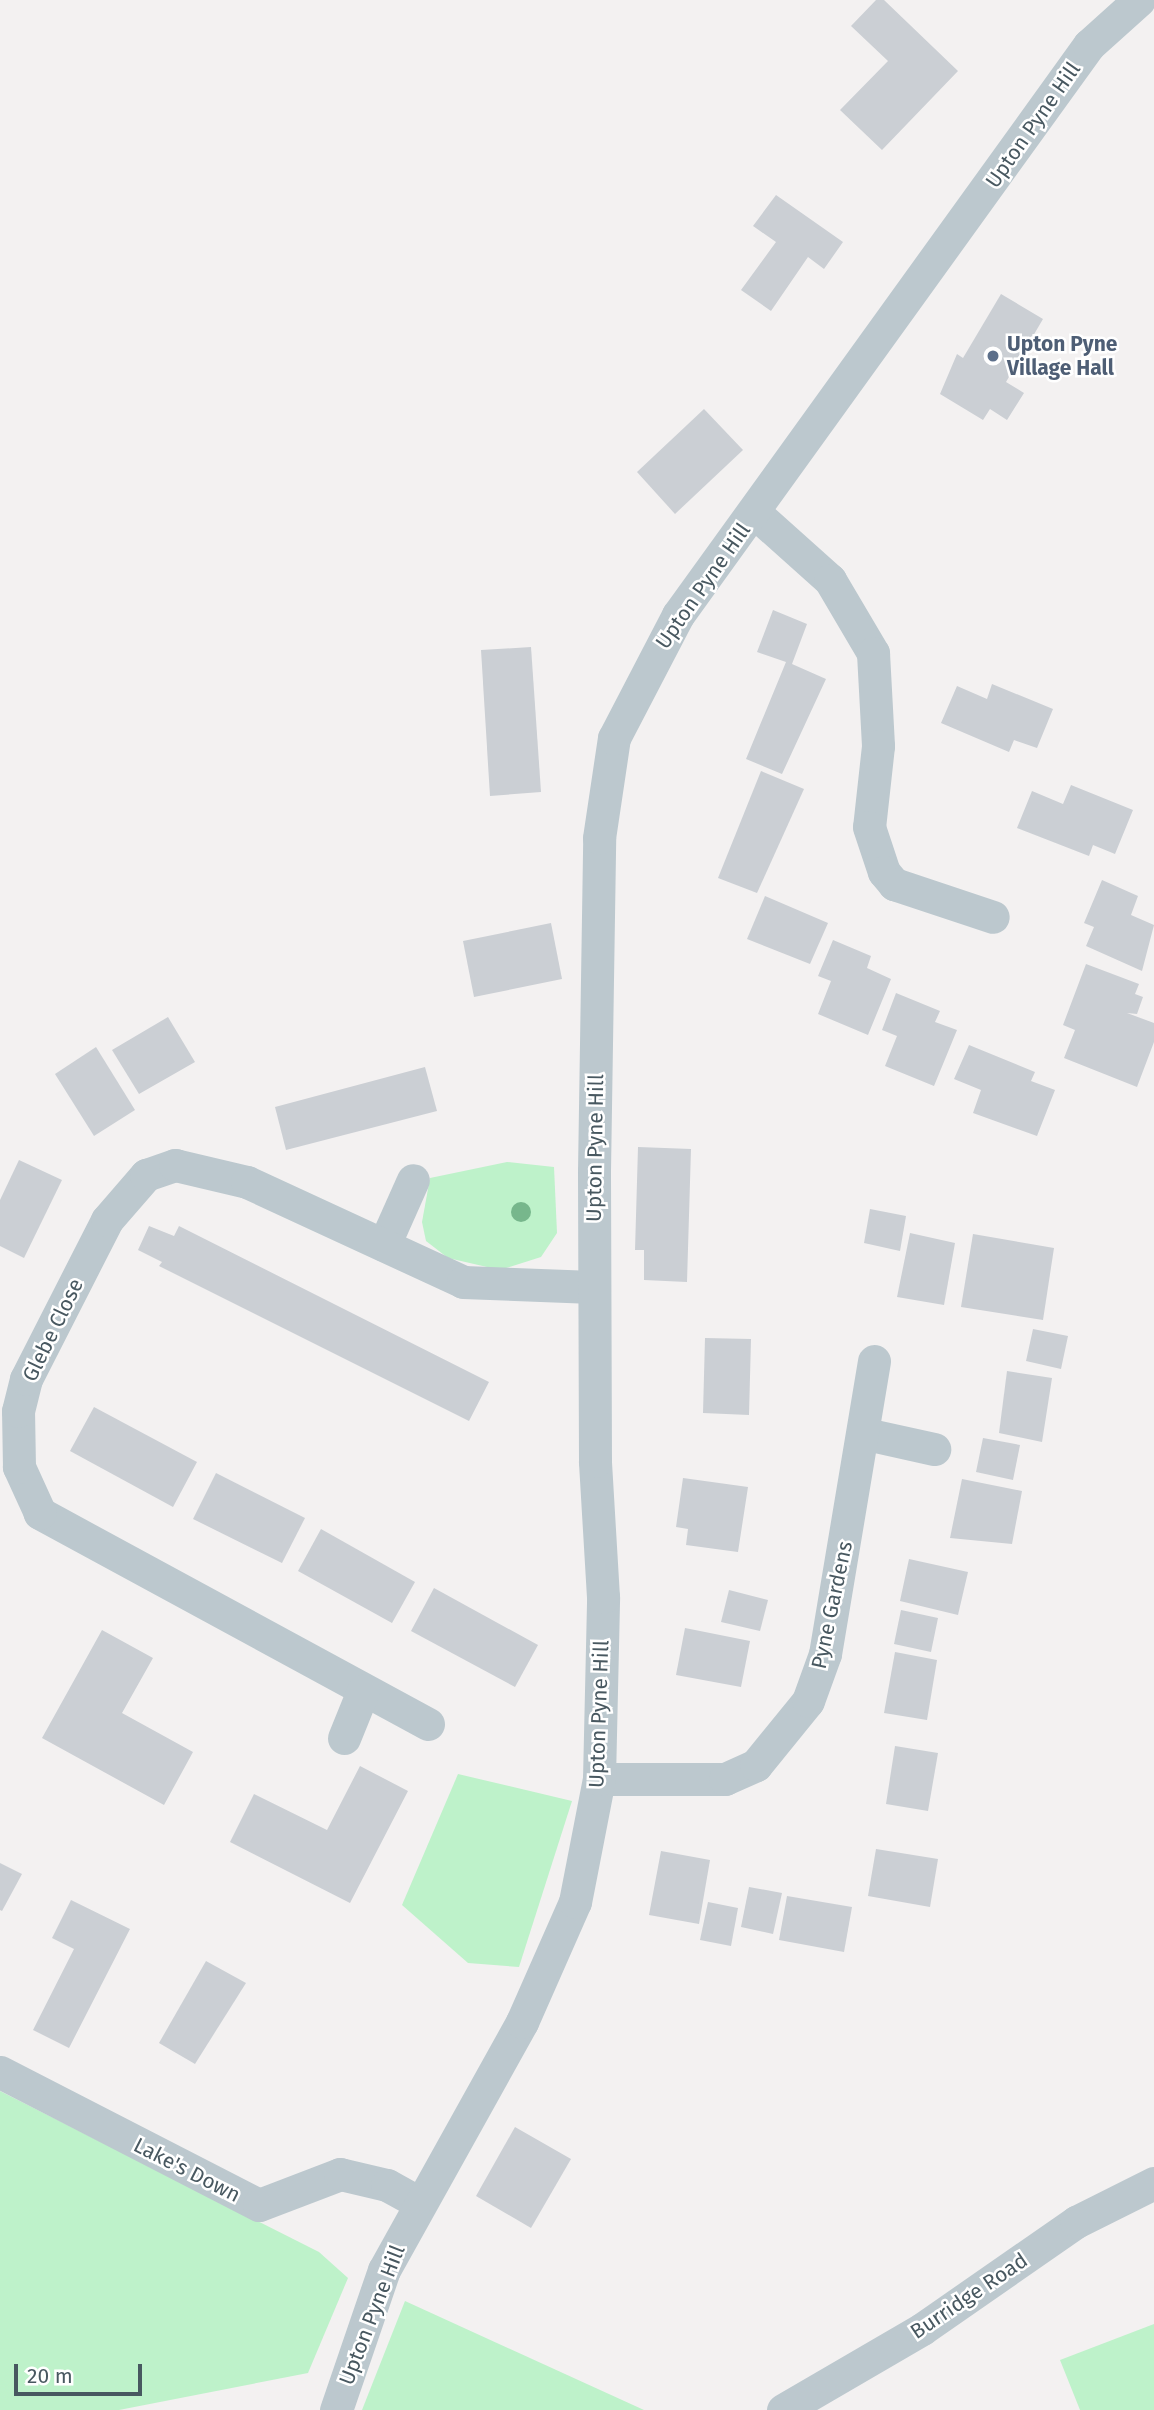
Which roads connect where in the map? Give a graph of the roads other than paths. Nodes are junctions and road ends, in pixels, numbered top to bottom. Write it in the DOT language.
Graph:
graph roads {
  1 [pos="1139,0"];
  2 [pos="754,512"];
  3 [pos="993,917"];
  4 [pos="413,1180"];
  5 [pos="384,1245"];
  6 [pos="593,1287"];
  7 [pos="874,1361"];
  8 [pos="866,1434"];
  9 [pos="934,1449"];
  10 [pos="363,1691"];
  11 [pos="428,1724"];
  12 [pos="344,1738"];
  13 [pos="599,1779"];
  14 [pos="0,2072"];
  15 [pos="1154,2183"];
  16 [pos="419,2203"];
  17 [pos="336,2410"];
  18 [pos="783,2410"];
  1 -- 2 [label="street, Upton Pyne Hill"];
  2 -- 3 [label="street"];
  2 -- 6 [label="street, Upton Pyne Hill"];
  4 -- 5 [label="street"];
  5 -- 6 [label="street, Glebe Close"];
  5 -- 10 [label="street, Glebe Close"];
  6 -- 13 [label="street, Upton Pyne Hill"];
  7 -- 8 [label="street, Pyne Gardens"];
  8 -- 9 [label="street"];
  8 -- 13 [label="street, Pyne Gardens"];
  10 -- 11 [label="street, Glebe Close"];
  10 -- 12 [label="street"];
  13 -- 16 [label="street, Upton Pyne Hill"];
  14 -- 16 [label="street, Lake's Down"];
  15 -- 18 [label="street, Burridge Road"];
  16 -- 17 [label="street, Upton Pyne Hill"];
}
